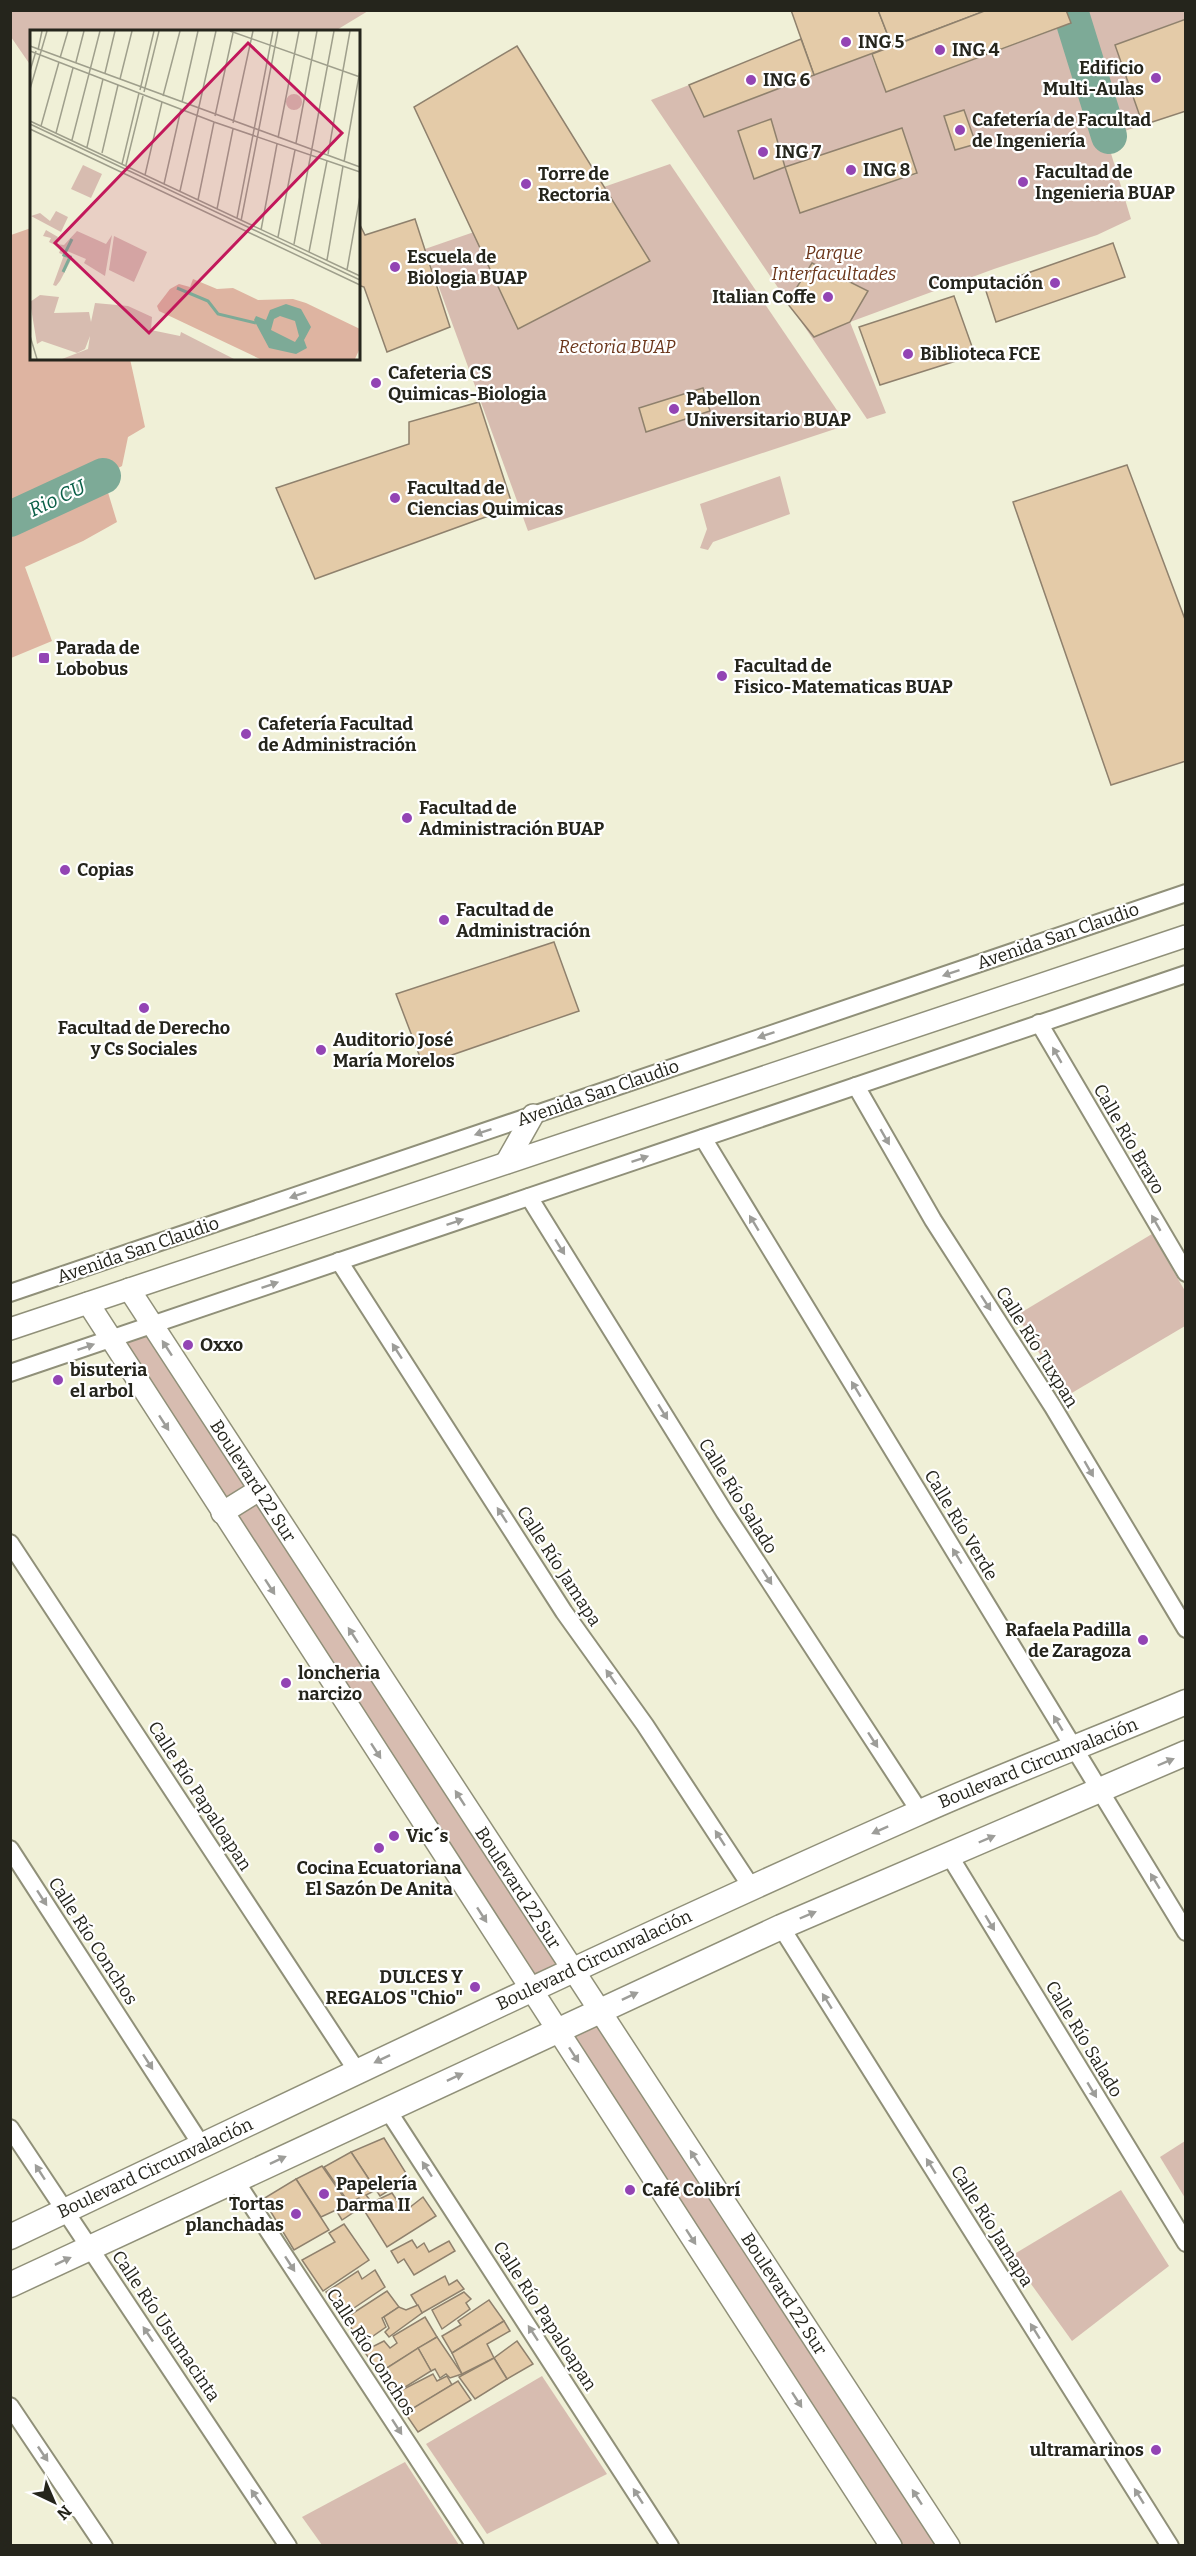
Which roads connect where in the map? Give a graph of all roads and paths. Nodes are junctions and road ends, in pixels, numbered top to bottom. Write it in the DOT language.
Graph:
graph roads {
  1 [pos="1185,893"];
  2 [pos="1185,936"];
  3 [pos="1185,974"];
  4 [pos="1039,1023"];
  5 [pos="855,1086"];
  6 [pos="533,1115"];
  7 [pos="703,1138"];
  8 [pos="506,1163"];
  9 [pos="529,1197"];
  10 [pos="339,1261"];
  11 [pos="1185,1273"];
  12 [pos="129,1289"];
  13 [pos="10,1293"];
  14 [pos="88,1303"];
  15 [pos="151,1325"];
  16 [pos="10,1329"];
  17 [pos="110,1339"];
  18 [pos="10,1373"];
  19 [pos="259,1490"];
  20 [pos="222,1513"];
  21 [pos="10,1543"];
  22 [pos="1185,1629"];
  23 [pos="1185,1702"];
  24 [pos="1074,1749"];
  25 [pos="1185,1753"];
  26 [pos="1101,1790"];
  27 [pos="920,1812"];
  28 [pos="10,1849"];
  29 [pos="949,1855"];
  30 [pos="752,1888"];
  31 [pos="781,1927"];
  32 [pos="1185,1932"];
  33 [pos="572,1970"];
  34 [pos="530,1989"];
  35 [pos="598,2011"];
  36 [pos="558,2029"];
  37 [pos="357,2071"];
  38 [pos="387,2109"];
  39 [pos="10,2128"];
  40 [pos="202,2146"];
  41 [pos="234,2180"];
  42 [pos="65,2211"];
  43 [pos="10,2237"];
  44 [pos="1185,2243"];
  45 [pos="91,2248"];
  46 [pos="10,2285"];
  47 [pos="10,2406"];
  48 [pos="105,2546"];
  49 [pos="288,2546"];
  50 [pos="475,2546"];
  51 [pos="670,2546"];
  52 [pos="891,2546"];
  53 [pos="949,2546"];
  54 [pos="1170,2546"];
  1 -- 6 [label="street, Avenida San Claudio, one-way"];
  2 -- 8 [label="street, Avenida San Claudio"];
  3 -- 4 [label="street"];
  4 -- 5 [label="street"];
  11 -- 4 [label="street, Calle Río Bravo, one-way"];
  5 -- 7 [label="street"];
  5 -- 22 [label="street, Calle Río Tuxpan, one-way"];
  6 -- 8 [label="street"];
  6 -- 13 [label="street, Avenida San Claudio, one-way"];
  9 -- 7 [label="street, one-way"];
  24 -- 7 [label="street, Calle Río Verde, one-way"];
  8 -- 12 [label="street, Avenida San Claudio"];
  10 -- 9 [label="street, one-way"];
  9 -- 27 [label="street, Calle Río Salado, one-way"];
  15 -- 10 [label="street, one-way"];
  30 -- 10 [label="street, Calle Río Jamapa, one-way"];
  12 -- 14 [label="street, Avenida San Claudio"];
  12 -- 15 [label="street, Boulevard 22 Sur"];
  14 -- 16 [label="street, Avenida San Claudio"];
  14 -- 17 [label="street"];
  15 -- 17 [label="street"];
  19 -- 15 [label="street, Boulevard 22 Sur, one-way"];
  18 -- 17 [label="street, one-way"];
  17 -- 20 [label="street, one-way"];
  19 -- 20 [label="street"];
  33 -- 19 [label="street, Boulevard 22 Sur, one-way"];
  20 -- 34 [label="street, one-way"];
  21 -- 37 [label="street, Calle Río Papaloapan"];
  23 -- 24 [label="main road, Boulevard Circunvalación"];
  24 -- 26 [label="street, Calle Río Verde"];
  24 -- 27 [label="main road, Boulevard Circunvalación"];
  26 -- 25 [label="main road, one-way"];
  29 -- 26 [label="main road, one-way"];
  32 -- 26 [label="street, Calle Río Verde, one-way"];
  27 -- 30 [label="main road, Boulevard Circunvalación, one-way"];
  28 -- 40 [label="street, Calle Río Conchos, one-way"];
  31 -- 29 [label="main road, one-way"];
  29 -- 44 [label="street, Calle Río Salado, one-way"];
  30 -- 33 [label="main road, Boulevard Circunvalación"];
  35 -- 31 [label="main road, one-way"];
  54 -- 31 [label="street, Calle Río Jamapa, one-way"];
  33 -- 34 [label="main road, Boulevard Circunvalación"];
  33 -- 35 [label="street, Boulevard 22 Sur"];
  34 -- 36 [label="street"];
  34 -- 37 [label="main road, Boulevard Circunvalación, one-way"];
  35 -- 36 [label="main road"];
  53 -- 35 [label="street, Boulevard 22 Sur, one-way"];
  38 -- 36 [label="main road, one-way"];
  36 -- 52 [label="street, one-way"];
  37 -- 40 [label="main road, Boulevard Circunvalación"];
  41 -- 38 [label="main road, one-way"];
  51 -- 38 [label="street, Calle Río Papaloapan, one-way"];
  42 -- 39 [label="street, Calle Río Usumacinta, one-way"];
  40 -- 42 [label="main road, Boulevard Circunvalación"];
  41 -- 45 [label="main road"];
  41 -- 50 [label="street, Calle Río Conchos, one-way"];
  42 -- 43 [label="main road, Boulevard Circunvalación"];
  42 -- 45 [label="street, Calle Río Usumacinta"];
  46 -- 45 [label="main road, one-way"];
  49 -- 45 [label="street, Calle Río Usumacinta, one-way"];
  47 -- 48 [label="street, one-way"];
}
